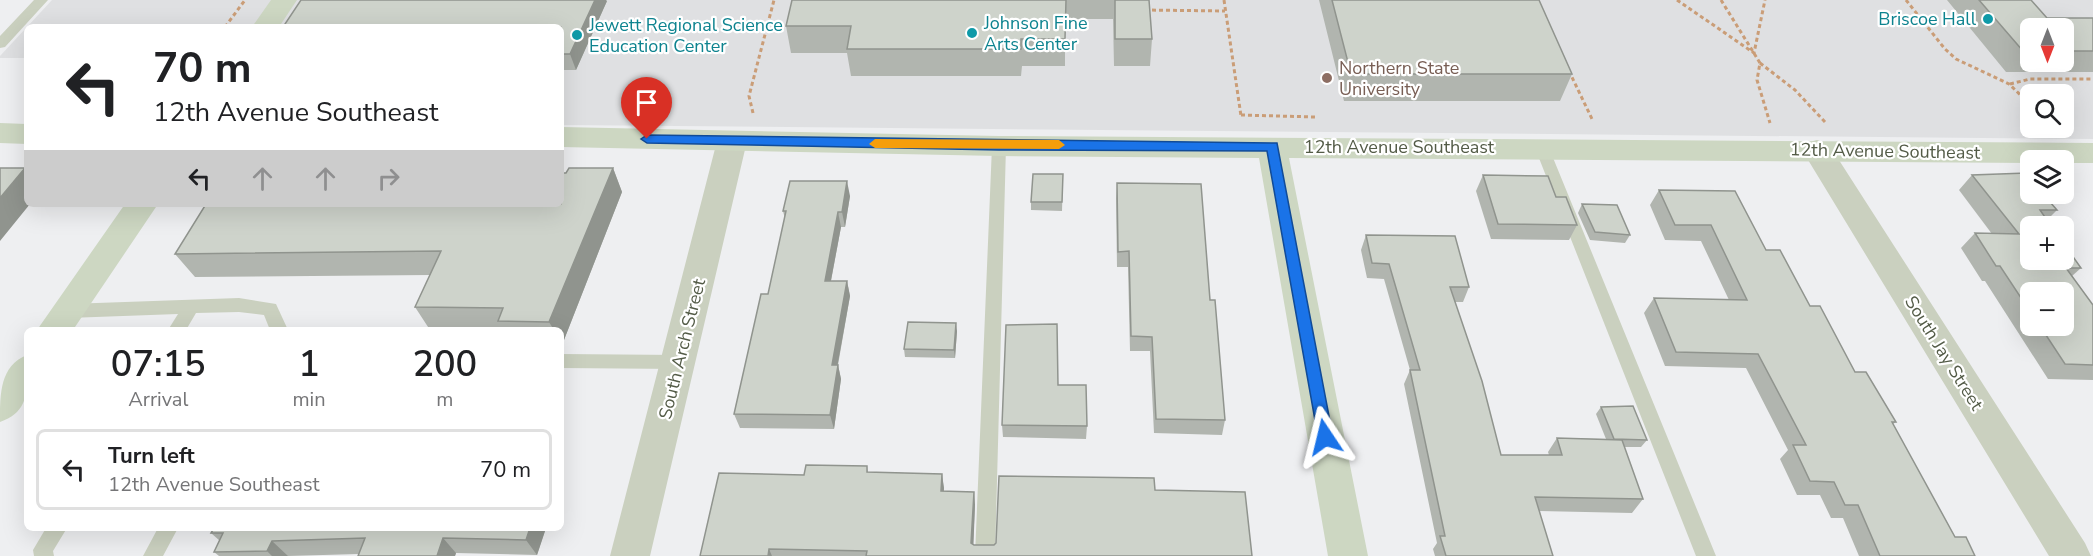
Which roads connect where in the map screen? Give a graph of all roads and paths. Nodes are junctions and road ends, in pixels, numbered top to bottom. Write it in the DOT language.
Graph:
graph roads {
  1 [pos="41,0"];
  2 [pos="245,0"];
  3 [pos="284,0"];
  4 [pos="774,0"];
  5 [pos="1224,0"];
  6 [pos="1677,0"];
  7 [pos="1721,0"];
  8 [pos="1765,0"];
  9 [pos="1906,0"];
  10 [pos="1144,5"];
  11 [pos="1225,11"];
  12 [pos="227,24"];
  13 [pos="267,24"];
  14 [pos="0,44"];
  15 [pos="1754,53"];
  16 [pos="1564,61"];
  17 [pos="1760,63"];
  18 [pos="2093,79"];
  19 [pos="2009,84"];
  20 [pos="2020,94"];
  21 [pos="1770,123"];
  22 [pos="744,130"];
  23 [pos="0,134"];
  24 [pos="24,134"];
  25 [pos="564,137"];
  26 [pos="1822,137"];
  27 [pos="999,146"];
  28 [pos="1238,146"];
  29 [pos="1272,146"];
  30 [pos="1542,148"];
  31 [pos="1605,148"];
  32 [pos="2093,153"];
  33 [pos="140,207"];
  34 [pos="191,307"];
  35 [pos="61,320"];
  36 [pos="179,327"];
  37 [pos="278,327"];
  38 [pos="564,361"];
  39 [pos="680,362"];
  40 [pos="24,373"];
  41 [pos="0,407"];
  42 [pos="55,531"];
  43 [pos="166,531"];
  44 [pos="44,556"];
  45 [pos="153,556"];
  46 [pos="630,556"];
  47 [pos="985,556"];
  48 [pos="1348,556"];
  49 [pos="1706,556"];
  50 [pos="2071,556"];
  1 -- 14 [label="lane"];
  2 -- 12 [label="path"];
  3 -- 13 [label="street"];
  4 -- 22 [label="path"];
  5 -- 11 [label="path"];
  6 -- 15 [label="path"];
  7 -- 15 [label="path"];
  8 -- 15 [label="path"];
  9 -- 19 [label="path"];
  10 -- 11 [label="path"];
  11 -- 28 [label="path"];
  15 -- 17 [label="path"];
  16 -- 31 [label="path"];
  17 -- 21 [label="path"];
  17 -- 26 [label="path"];
  18 -- 19 [label="path"];
  19 -- 20 [label="path"];
  22 -- 25 [label="street, 12th Avenue Southeast"];
  22 -- 27 [label="street, 12th Avenue Southeast"];
  22 -- 39 [label="street, South Arch Street"];
  23 -- 24 [label="street"];
  26 -- 31 [label="street, 12th Avenue Southeast"];
  26 -- 32 [label="street, 12th Avenue Southeast"];
  26 -- 50 [label="street, South Jay Street"];
  27 -- 28 [label="street, 12th Avenue Southeast"];
  27 -- 47 [label="lane"];
  28 -- 29 [label="street, 12th Avenue Southeast"];
  29 -- 30 [label="street, 12th Avenue Southeast"];
  29 -- 48 [label="street"];
  30 -- 31 [label="street, 12th Avenue Southeast"];
  30 -- 49 [label="lane"];
  33 -- 35 [label="street"];
  34 -- 35 [label="lane"];
  34 -- 36 [label="lane"];
  34 -- 37 [label="lane"];
  38 -- 39 [label="lane"];
  39 -- 46 [label="street, South Arch Street"];
  40 -- 41 [label="street"];
  42 -- 44 [label="lane"];
  43 -- 45 [label="lane"];
}
